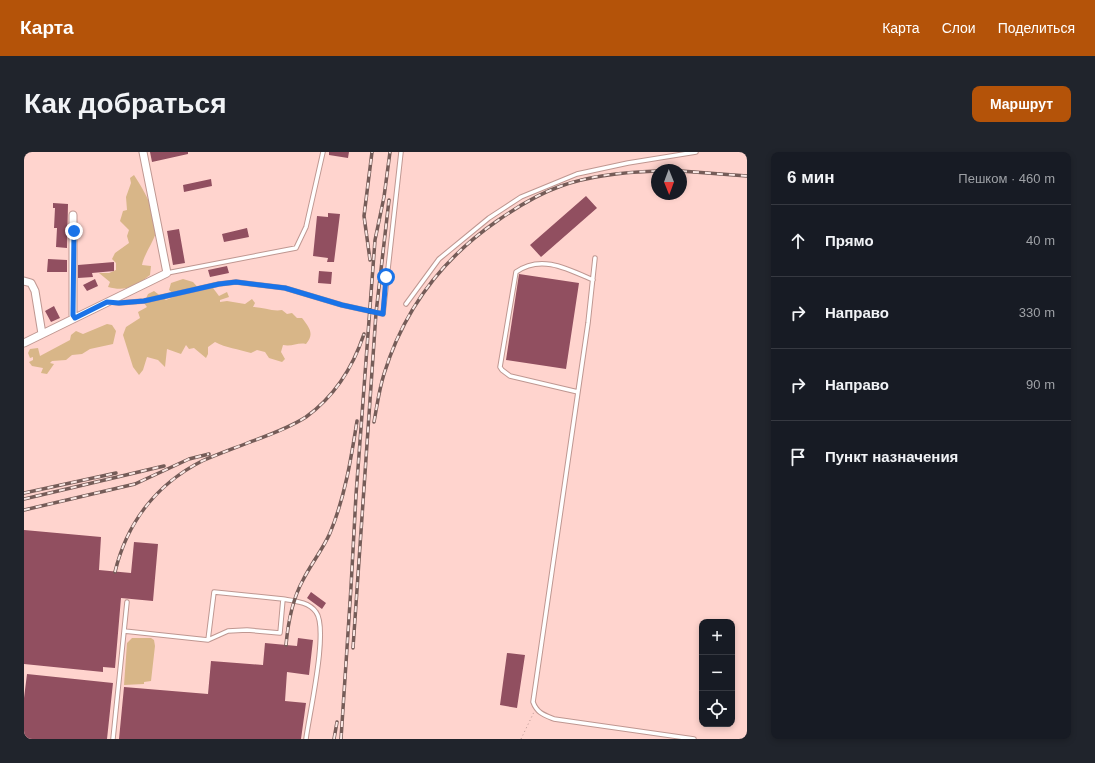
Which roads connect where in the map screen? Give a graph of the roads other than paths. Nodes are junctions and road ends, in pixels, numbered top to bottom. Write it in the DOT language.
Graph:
graph roads {
  1 [pos="143,152"];
  2 [pos="323,152"];
  3 [pos="402,152"];
  4 [pos="696,152"];
  5 [pos="73,215"];
  6 [pos="595,258"];
  7 [pos="167,273"];
  8 [pos="593,280"];
  9 [pos="24,281"];
  10 [pos="107,302"];
  11 [pos="406,304"];
  12 [pos="75,318"];
  13 [pos="42,334"];
  14 [pos="24,343"];
  15 [pos="578,392"];
  16 [pos="283,599"];
  17 [pos="127,602"];
  18 [pos="124,631"];
  19 [pos="208,640"];
  20 [pos="113,739"];
  21 [pos="306,739"];
  22 [pos="694,739"];
  1 -- 7 [label="street"];
  2 -- 7 [label="lane"];
  3 -- 10 [label="lane"];
  4 -- 11 [label="lane"];
  5 -- 12 [label="street"];
  6 -- 8 [label="lane"];
  7 -- 10 [label="street"];
  8 -- 15 [label="lane"];
  8 -- 15 [label="lane"];
  9 -- 13 [label="street"];
  10 -- 12 [label="street"];
  12 -- 13 [label="street"];
  13 -- 14 [label="street"];
  15 -- 22 [label="lane"];
  16 -- 19 [label="lane"];
  16 -- 19 [label="lane"];
  16 -- 21 [label="lane"];
  17 -- 18 [label="lane"];
  18 -- 19 [label="lane"];
  18 -- 20 [label="lane"];
}
